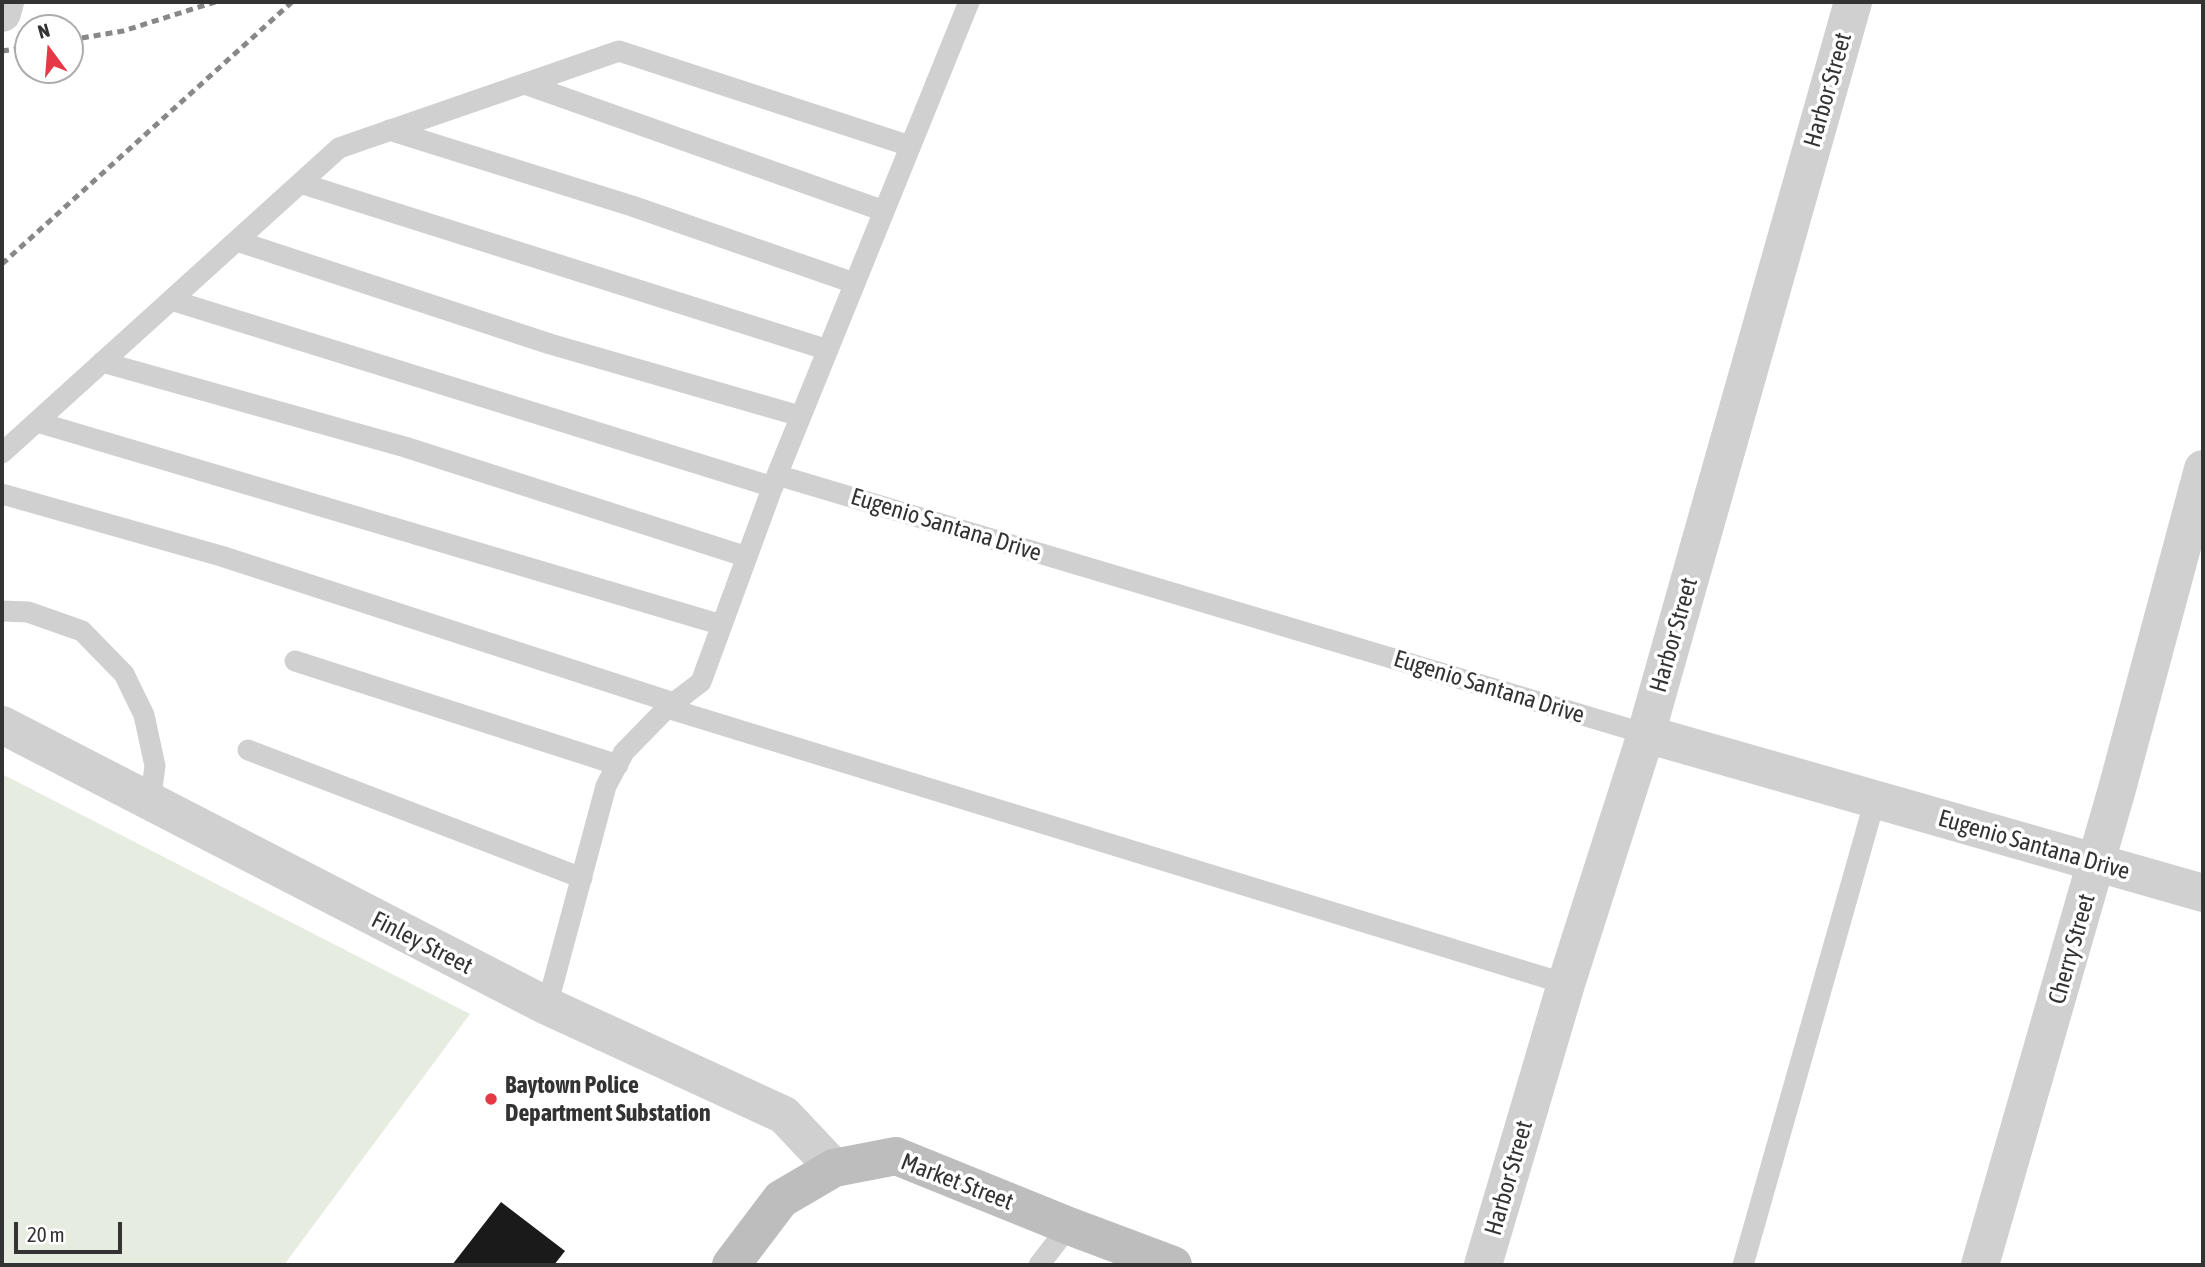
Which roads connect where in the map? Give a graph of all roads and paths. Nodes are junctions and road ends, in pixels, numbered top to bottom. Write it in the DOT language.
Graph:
graph roads {
  1 [pos="5,2"];
  2 [pos="969,2"];
  3 [pos="1853,2"];
  4 [pos="2,13"];
  5 [pos="525,84"];
  6 [pos="389,130"];
  7 [pos="911,146"];
  8 [pos="300,183"];
  9 [pos="884,211"];
  10 [pos="237,241"];
  11 [pos="854,284"];
  12 [pos="171,300"];
  13 [pos="828,350"];
  14 [pos="102,362"];
  15 [pos="800,416"];
  16 [pos="37,422"];
  17 [pos="2,453"];
  18 [pos="2203,469"];
  19 [pos="775,481"];
  20 [pos="2,494"];
  21 [pos="747,557"];
  22 [pos="2,611"];
  23 [pos="722,625"];
  24 [pos="295,661"];
  25 [pos="671,706"];
  26 [pos="2,725"];
  27 [pos="1646,734"];
  28 [pos="248,750"];
  29 [pos="618,765"];
  30 [pos="1875,800"];
  31 [pos="150,803"];
  32 [pos="2096,863"];
  33 [pos="582,878"];
  34 [pos="2203,893"];
  35 [pos="1566,984"];
  36 [pos="547,1006"];
  37 [pos="834,1168"];
  38 [pos="1069,1226"];
  39 [pos="731,1265"];
  40 [pos="1039,1265"];
  41 [pos="1173,1265"];
  42 [pos="1483,1265"];
  43 [pos="1743,1265"];
  44 [pos="1980,1265"];
  1 -- 4 [label="street"];
  2 -- 7 [label="lane"];
  3 -- 27 [label="street, Harbor Street"];
  5 -- 6 [label="lane"];
  5 -- 7 [label="lane"];
  5 -- 9 [label="lane"];
  6 -- 8 [label="lane"];
  6 -- 11 [label="lane"];
  7 -- 9 [label="lane"];
  8 -- 10 [label="lane"];
  8 -- 13 [label="lane"];
  9 -- 11 [label="lane"];
  10 -- 12 [label="lane"];
  10 -- 15 [label="lane"];
  11 -- 13 [label="lane"];
  12 -- 14 [label="lane"];
  12 -- 19 [label="lane, Eugenio Santana Drive"];
  13 -- 15 [label="lane"];
  14 -- 16 [label="lane"];
  14 -- 21 [label="lane"];
  15 -- 19 [label="lane"];
  16 -- 17 [label="lane"];
  16 -- 23 [label="lane"];
  18 -- 32 [label="street, Cherry Street"];
  19 -- 21 [label="lane"];
  19 -- 27 [label="lane, Eugenio Santana Drive"];
  20 -- 25 [label="lane"];
  21 -- 23 [label="lane"];
  22 -- 31 [label="lane"];
  23 -- 25 [label="lane"];
  24 -- 29 [label="lane"];
  25 -- 29 [label="lane"];
  25 -- 35 [label="lane"];
  26 -- 31 [label="street, Finley Street"];
  27 -- 30 [label="street, Eugenio Santana Drive"];
  27 -- 35 [label="street, Harbor Street"];
  28 -- 33 [label="lane"];
  29 -- 33 [label="lane"];
  30 -- 32 [label="street, Eugenio Santana Drive"];
  30 -- 43 [label="lane"];
  31 -- 36 [label="street, Finley Street"];
  32 -- 34 [label="street, Eugenio Santana Drive"];
  32 -- 44 [label="street, Cherry Street"];
  33 -- 36 [label="lane"];
  35 -- 42 [label="street, Harbor Street"];
  36 -- 37 [label="street, Finley Street"];
  37 -- 38 [label="main road, Market Street"];
  37 -- 39 [label="main road, Market Street"];
  38 -- 40 [label="lane"];
  38 -- 41 [label="main road, Market Street"];
}
